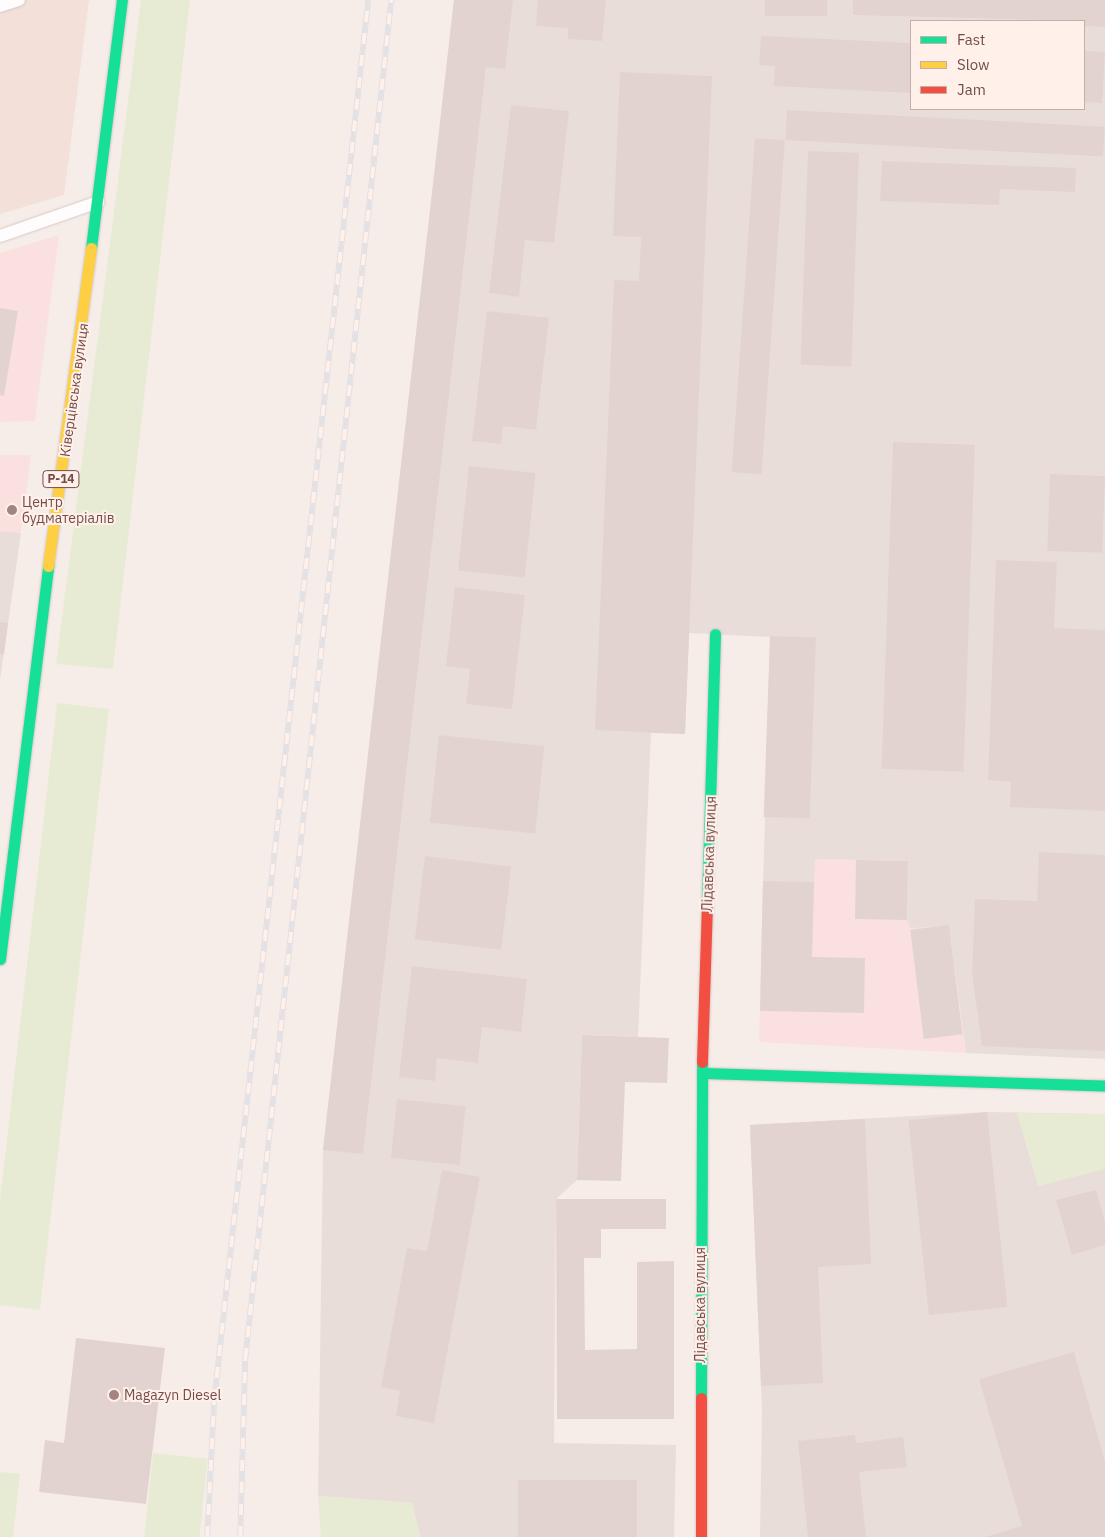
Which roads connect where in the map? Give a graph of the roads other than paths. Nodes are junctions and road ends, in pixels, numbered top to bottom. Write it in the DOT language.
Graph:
graph roads {
  1 [pos="19,0"];
  2 [pos="122,0"];
  3 [pos="0,6"];
  4 [pos="98,202"];
  5 [pos="0,236"];
  6 [pos="716,634"];
  7 [pos="0,958"];
  8 [pos="702,1073"];
  9 [pos="1105,1086"];
  10 [pos="701,1537"];
  1 -- 3 [label="lane"];
  2 -- 4 [label="street, Ківерцівська вулиця / Р-14"];
  4 -- 5 [label="lane"];
  4 -- 7 [label="street, Ківерцівська вулиця / Р-14"];
  6 -- 8 [label="street, Лідавська вулиця"];
  8 -- 9 [label="street"];
  8 -- 10 [label="street, Лідавська вулиця"];
}
